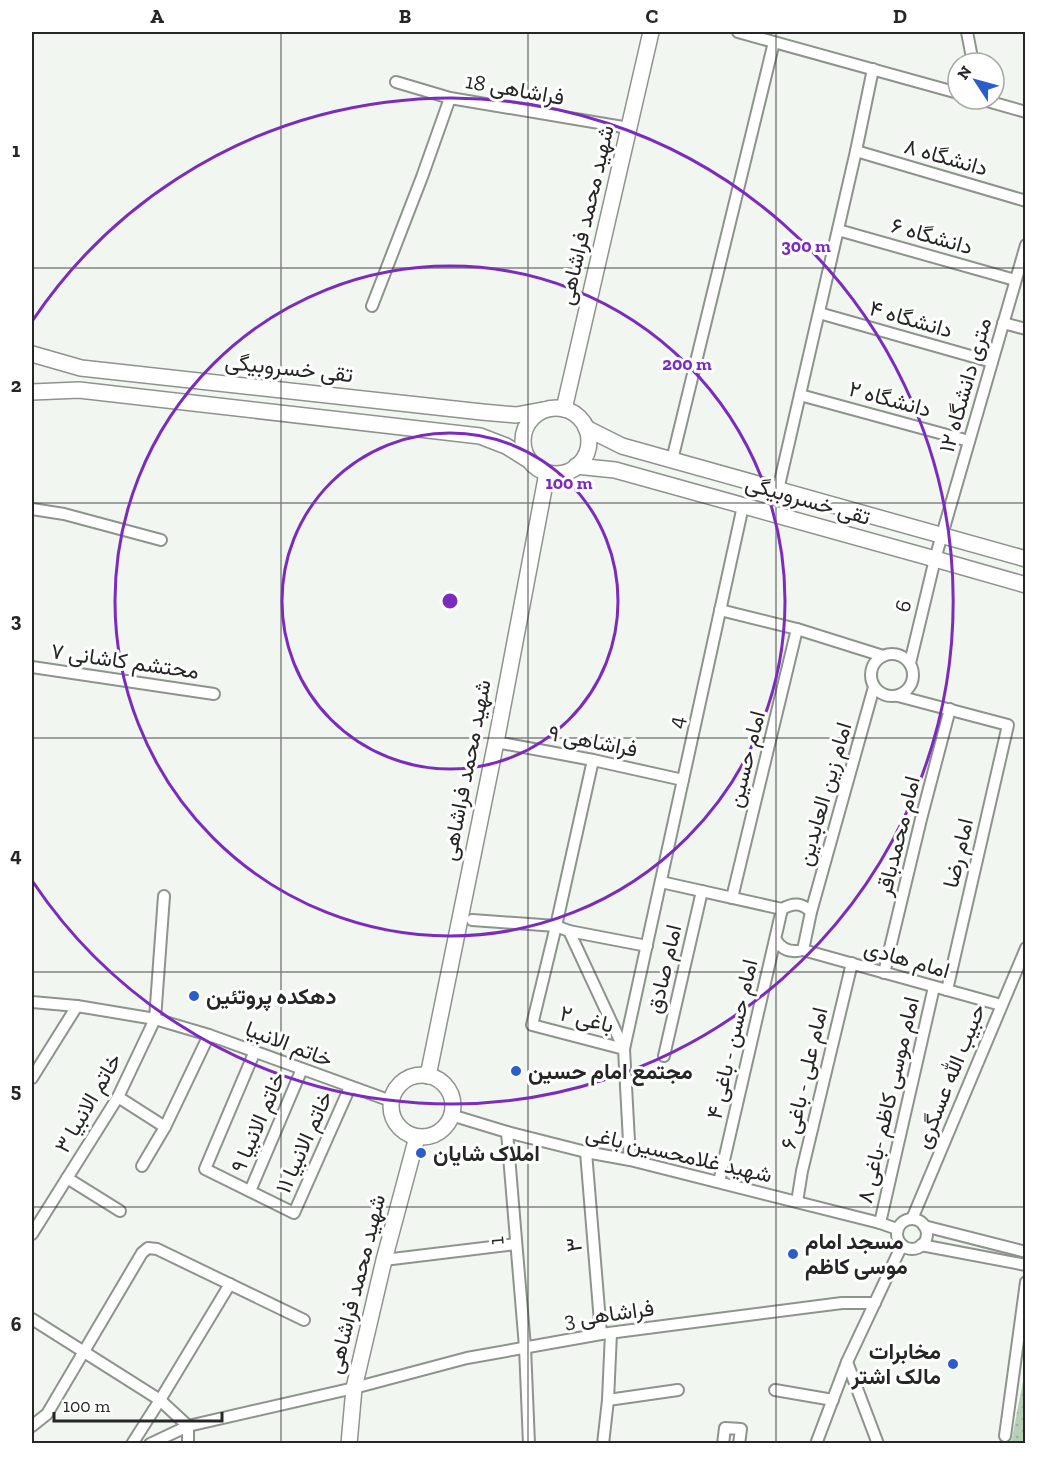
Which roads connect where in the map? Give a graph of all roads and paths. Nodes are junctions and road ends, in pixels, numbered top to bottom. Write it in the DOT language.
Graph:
graph roads {
  1 [pos="651,32"];
  2 [pos="738,32"];
  3 [pos="967,32"];
  4 [pos="774,42"];
  5 [pos="971,51"];
  6 [pos="873,69"];
  7 [pos="396,82"];
  8 [pos="946,90"];
  9 [pos="450,98"];
  10 [pos="1006,106"];
  11 [pos="1026,112"];
  12 [pos="629,128"];
  13 [pos="856,151"];
  14 [pos="1026,201"];
  15 [pos="838,230"];
  16 [pos="1026,245"];
  17 [pos="1015,280"];
  18 [pos="372,306"];
  19 [pos="819,313"];
  20 [pos="1003,323"];
  21 [pos="1026,329"];
  22 [pos="32,354"];
  23 [pos="992,362"];
  24 [pos="32,392"];
  25 [pos="800,395"];
  26 [pos="564,409"];
  27 [pos="543,410"];
  28 [pos="586,428"];
  29 [pos="969,441"];
  30 [pos="672,460"];
  31 [pos="530,462"];
  32 [pos="576,466"];
  33 [pos="547,472"];
  34 [pos="778,490"];
  35 [pos="743,506"];
  36 [pos="32,508"];
  37 [pos="942,536"];
  38 [pos="161,540"];
  39 [pos="935,559"];
  40 [pos="1026,559"];
  41 [pos="1026,585"];
  42 [pos="720,610"];
  43 [pos="797,629"];
  44 [pos="883,656"];
  45 [pos="910,663"];
  46 [pos="32,667"];
  47 [pos="874,687"];
  48 [pos="214,694"];
  49 [pos="898,696"];
  50 [pos="950,709"];
  51 [pos="496,742"];
  52 [pos="593,760"];
  53 [pos="683,780"];
  54 [pos="661,882"];
  55 [pos="702,891"];
  56 [pos="164,896"];
  57 [pos="732,898"];
  58 [pos="782,909"];
  59 [pos="811,912"];
  60 [pos="472,920"];
  61 [pos="556,926"];
  62 [pos="570,931"];
  63 [pos="776,940"];
  64 [pos="647,946"];
  65 [pos="1026,948"];
  66 [pos="803,950"];
  67 [pos="852,963"];
  68 [pos="884,973"];
  69 [pos="934,987"];
  70 [pos="947,990"];
  71 [pos="32,1002"];
  72 [pos="1001,1005"];
  73 [pos="77,1006"];
  74 [pos="155,1019"];
  75 [pos="209,1035"];
  76 [pos="624,1049"];
  77 [pos="255,1051"];
  78 [pos="664,1056"];
  79 [pos="302,1069"];
  80 [pos="428,1076"];
  81 [pos="32,1078"];
  82 [pos="350,1087"];
  83 [pos="118,1097"];
  84 [pos="391,1101"];
  85 [pos="452,1115"];
  86 [pos="165,1127"];
  87 [pos="507,1132"];
  88 [pos="417,1137"];
  89 [pos="586,1152"];
  90 [pos="630,1160"];
  91 [pos="142,1166"];
  92 [pos="67,1178"];
  93 [pos="719,1182"];
  94 [pos="250,1191"];
  95 [pos="797,1202"];
  96 [pos="120,1211"];
  97 [pos="912,1219"];
  98 [pos="880,1223"];
  99 [pos="924,1226"];
  100 [pos="897,1229"];
  101 [pos="32,1234"];
  102 [pos="516,1244"];
  103 [pos="902,1245"];
  104 [pos="921,1245"];
  105 [pos="1026,1252"];
  106 [pos="384,1260"];
  107 [pos="1026,1265"];
  108 [pos="1026,1282"];
  109 [pos="230,1284"];
  110 [pos="874,1303"];
  111 [pos="32,1319"];
  112 [pos="304,1320"];
  113 [pos="606,1334"];
  114 [pos="525,1347"];
  115 [pos="84,1351"];
  116 [pos="847,1362"];
  117 [pos="354,1388"];
  118 [pos="678,1390"];
  119 [pos="775,1390"];
  120 [pos="160,1400"];
  121 [pos="608,1400"];
  122 [pos="833,1400"];
  123 [pos="32,1426"];
  124 [pos="188,1426"];
  125 [pos="1005,1436"];
  126 [pos="132,1443"];
  127 [pos="150,1443"];
  128 [pos="188,1443"];
  129 [pos="349,1443"];
  130 [pos="529,1443"];
  131 [pos="603,1443"];
  132 [pos="723,1443"];
  133 [pos="739,1443"];
  134 [pos="816,1443"];
  135 [pos="878,1443"];
  1 -- 12 [label="main road, شهید محمد فراشاهی"];
  2 -- 4 [label="street"];
  3 -- 5 [label="street"];
  4 -- 6 [label="street"];
  4 -- 30 [label="street"];
  6 -- 8 [label="street"];
  6 -- 13 [label="street"];
  7 -- 9 [label="street, فراشاهی 18"];
  9 -- 12 [label="street, فراشاهی 18"];
  9 -- 18 [label="street"];
  10 -- 11 [label="street"];
  12 -- 26 [label="main road, شهید محمد فراشاهی"];
  13 -- 14 [label="street, دانشگاه ۸"];
  13 -- 15 [label="street"];
  15 -- 17 [label="street, دانشگاه ۶"];
  15 -- 19 [label="street"];
  16 -- 17 [label="street, ۱۲ متری دانشگاه"];
  17 -- 20 [label="street, ۱۲ متری دانشگاه"];
  19 -- 23 [label="street, دانشگاه ۴"];
  19 -- 25 [label="street"];
  20 -- 21 [label="street"];
  20 -- 23 [label="street, ۱۲ متری دانشگاه"];
  22 -- 27 [label="main road, تقی خسروبیگی"];
  23 -- 29 [label="street, ۱۲ متری دانشگاه"];
  24 -- 31 [label="main road, تقی خسروبیگی"];
  25 -- 29 [label="street, دانشگاه ۲"];
  25 -- 34 [label="street"];
  26 -- 27 [label="main road"];
  26 -- 28 [label="main road"];
  27 -- 31 [label="main road"];
  28 -- 30 [label="main road, تقی خسروبیگی"];
  28 -- 32 [label="main road"];
  29 -- 37 [label="street, ۱۲ متری دانشگاه"];
  30 -- 34 [label="main road, تقی خسروبیگی"];
  31 -- 33 [label="main road"];
  32 -- 33 [label="main road"];
  32 -- 35 [label="main road, تقی خسروبیگی"];
  33 -- 51 [label="main road, شهید محمد فراشاهی"];
  34 -- 37 [label="main road, تقی خسروبیگی"];
  35 -- 39 [label="main road, تقی خسروبیگی"];
  35 -- 42 [label="street, 4"];
  36 -- 38 [label="street"];
  37 -- 39 [label="street, ۱۲ متری دانشگاه"];
  37 -- 40 [label="main road, تقی خسروبیگی"];
  39 -- 41 [label="main road, تقی خسروبیگی"];
  39 -- 45 [label="street, 6"];
  42 -- 43 [label="street"];
  42 -- 53 [label="street, 4"];
  43 -- 44 [label="street"];
  43 -- 57 [label="street, امام حسین"];
  44 -- 45 [label="street"];
  44 -- 47 [label="street"];
  45 -- 49 [label="street"];
  46 -- 48 [label="street, محتشم کاشانی ۷"];
  47 -- 49 [label="street"];
  47 -- 59 [label="street, امام زین العابدین"];
  49 -- 50 [label="street"];
  50 -- 68 [label="street, امام محمدباقر"];
  50 -- 70 [label="street, امام رضا"];
  51 -- 52 [label="street, فراشاهی ۹"];
  51 -- 80 [label="main road, شهید محمد فراشاهی"];
  52 -- 53 [label="street, فراشاهی ۹"];
  52 -- 61 [label="street"];
  53 -- 54 [label="street, 4"];
  54 -- 55 [label="street"];
  54 -- 64 [label="street, 4"];
  55 -- 57 [label="street"];
  55 -- 78 [label="street, امام صادق"];
  56 -- 74 [label="street"];
  57 -- 58 [label="street"];
  58 -- 59 [label="street"];
  58 -- 63 [label="street, امام حسن - باغی ۴"];
  59 -- 66 [label="street, امام زین العابدین"];
  60 -- 61 [label="street"];
  61 -- 62 [label="street"];
  61 -- 76 [label="street, باغی ۲"];
  62 -- 64 [label="street"];
  62 -- 76 [label="street"];
  63 -- 66 [label="street, امام هادی"];
  63 -- 93 [label="street, امام حسن - باغی ۴"];
  64 -- 76 [label="street, 4"];
  65 -- 72 [label="street, حبیب الله عسگری"];
  66 -- 67 [label="street, امام هادی"];
  67 -- 68 [label="street, امام هادی"];
  67 -- 95 [label="street, امام علی - باغی ۶"];
  68 -- 69 [label="street, امام هادی"];
  69 -- 70 [label="street, امام هادی"];
  69 -- 98 [label="street, امام موسی کاظم -باغی ۸"];
  70 -- 72 [label="street, امام هادی"];
  71 -- 73 [label="street, خاتم الانبیا"];
  72 -- 97 [label="street, حبیب الله عسگری"];
  73 -- 74 [label="street, خاتم الانبیا"];
  73 -- 81 [label="street"];
  74 -- 75 [label="street, خاتم الانبیا"];
  74 -- 83 [label="street, خاتم الانبیا ۳"];
  75 -- 77 [label="street, خاتم الانبیا"];
  75 -- 86 [label="street"];
  76 -- 90 [label="street, باغی ۲"];
  77 -- 79 [label="street, خاتم الانبیا"];
  77 -- 94 [label="street"];
  79 -- 82 [label="street, خاتم الانبیا"];
  79 -- 94 [label="street, خاتم الانبیا ۹"];
  80 -- 84 [label="main road"];
  80 -- 85 [label="main road"];
  82 -- 84 [label="street, خاتم الانبیا"];
  82 -- 94 [label="street, خاتم الانبیا ۱۱"];
  83 -- 86 [label="street"];
  83 -- 92 [label="street, خاتم الانبیا ۳"];
  84 -- 88 [label="main road"];
  85 -- 87 [label="street, شهید غلامحسین باغی"];
  85 -- 88 [label="main road"];
  86 -- 91 [label="street"];
  87 -- 89 [label="street, شهید غلامحسین باغی"];
  87 -- 102 [label="street, 1"];
  88 -- 106 [label="main road, شهید محمد فراشاهی"];
  89 -- 90 [label="street, شهید غلامحسین باغی"];
  89 -- 113 [label="street, ۳"];
  90 -- 93 [label="street, شهید غلامحسین باغی"];
  92 -- 96 [label="street"];
  92 -- 101 [label="street, خاتم الانبیا ۳"];
  93 -- 95 [label="street, شهید غلامحسین باغی"];
  95 -- 98 [label="street, شهید غلامحسین باغی"];
  97 -- 99 [label="street"];
  97 -- 100 [label="street"];
  98 -- 100 [label="street, شهید غلامحسین باغی"];
  99 -- 104 [label="street"];
  99 -- 105 [label="street"];
  100 -- 103 [label="street"];
  102 -- 106 [label="street"];
  102 -- 114 [label="street, 1"];
  103 -- 104 [label="street"];
  103 -- 110 [label="street"];
  104 -- 107 [label="street"];
  106 -- 117 [label="main road, شهید محمد فراشاهی"];
  108 -- 125 [label="street"];
  109 -- 112 [label="street"];
  109 -- 115 [label="street"];
  109 -- 120 [label="street"];
  110 -- 113 [label="street, فراشاهی 3"];
  110 -- 116 [label="street"];
  111 -- 115 [label="street"];
  113 -- 114 [label="street, فراشاهی 3"];
  113 -- 121 [label="street, ۳"];
  114 -- 117 [label="street, فراشاهی 3"];
  114 -- 130 [label="street, 1"];
  115 -- 120 [label="street"];
  115 -- 123 [label="street"];
  116 -- 122 [label="street"];
  116 -- 135 [label="street"];
  117 -- 124 [label="street, فراشاهی 3"];
  117 -- 129 [label="main road, شهید محمد فراشاهی"];
  118 -- 121 [label="street"];
  119 -- 122 [label="street"];
  120 -- 124 [label="street"];
  120 -- 126 [label="street"];
  121 -- 131 [label="street, ۳"];
  122 -- 134 [label="street"];
  124 -- 127 [label="street, فراشاهی 3"];
  124 -- 128 [label="street"];
  132 -- 133 [label="street"];
}
